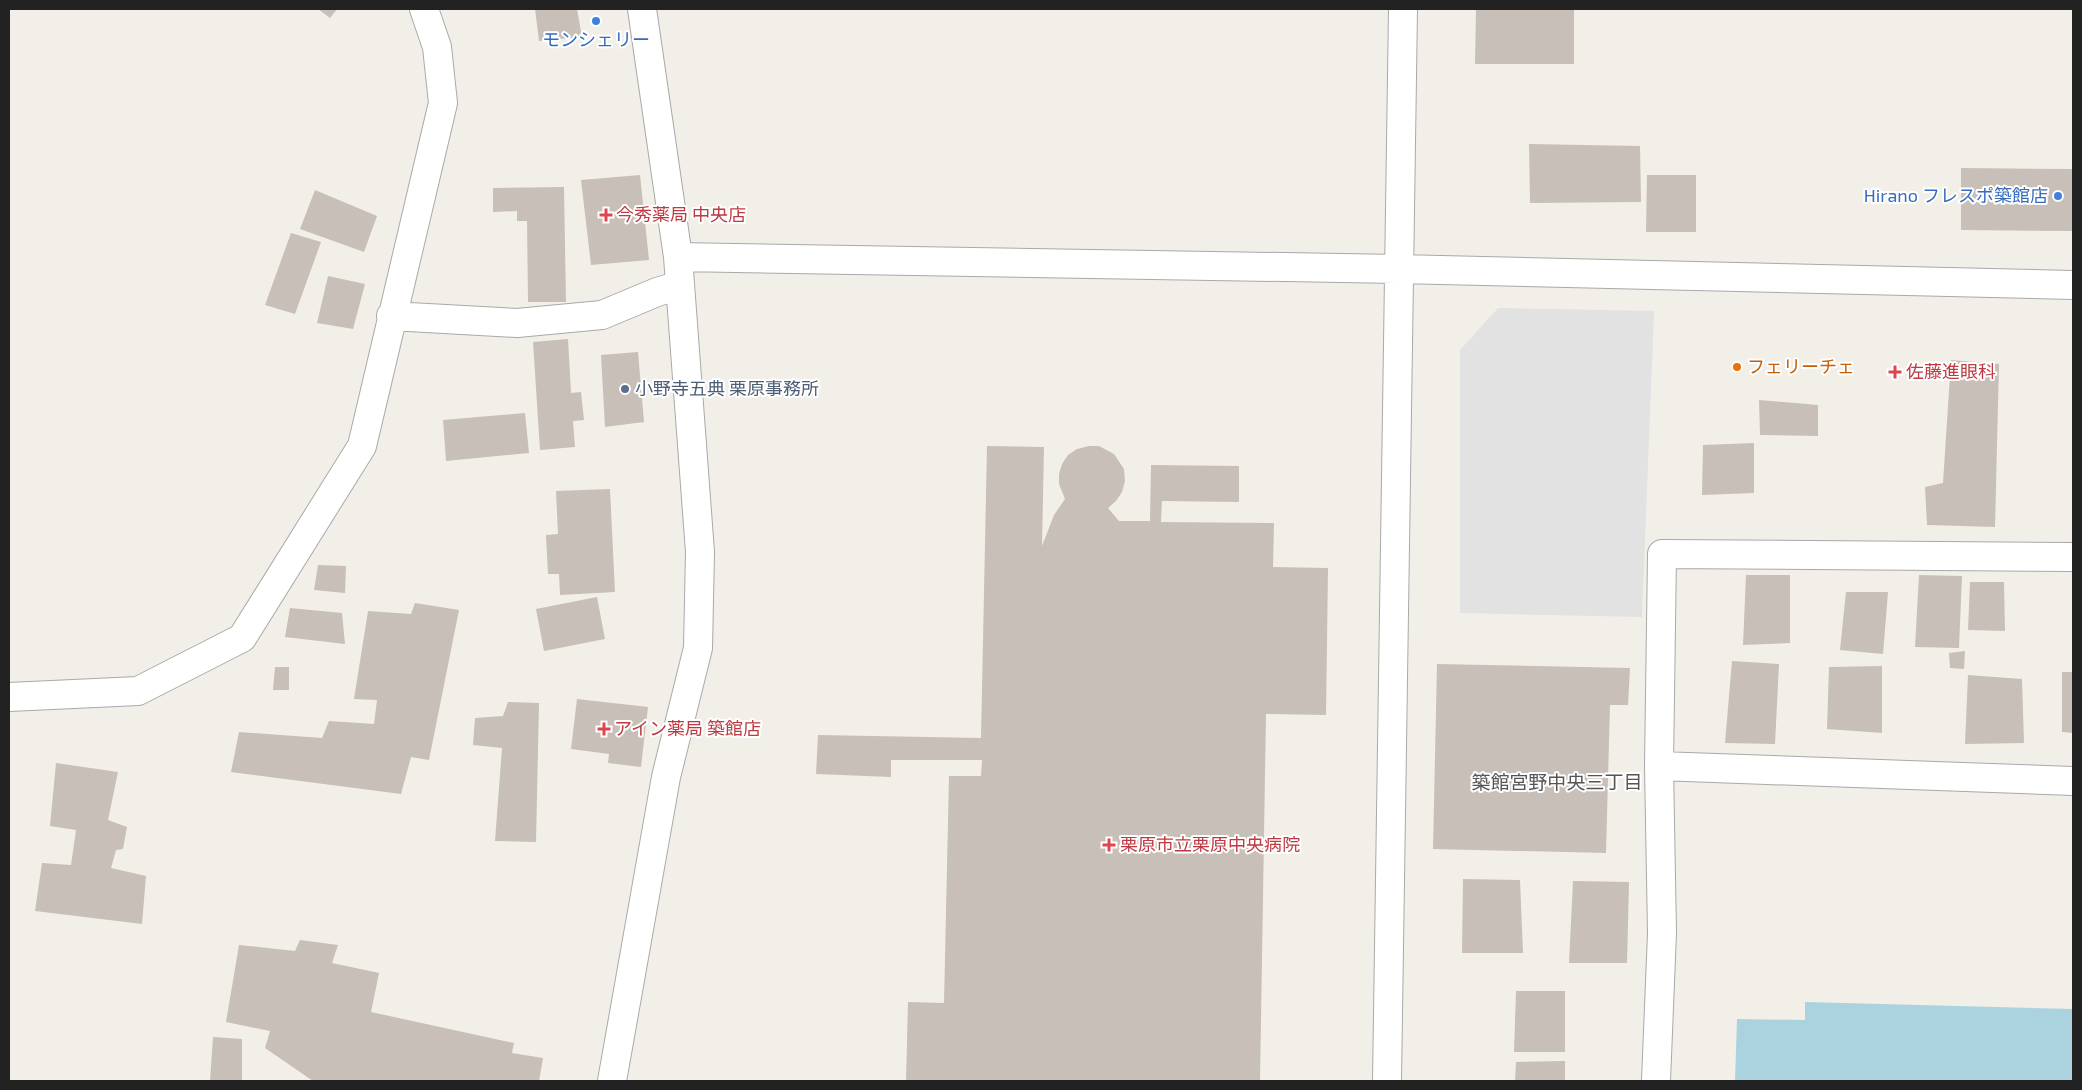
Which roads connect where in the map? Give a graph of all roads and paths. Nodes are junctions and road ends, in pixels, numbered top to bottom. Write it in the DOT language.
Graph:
graph roads {
  1 [pos="424,9"];
  2 [pos="642,9"];
  3 [pos="1403,9"];
  4 [pos="678,257"];
  5 [pos="1398,269"];
  6 [pos="2073,284"];
  7 [pos="680,286"];
  8 [pos="392,316"];
  9 [pos="2073,557"];
  10 [pos="9,697"];
  11 [pos="1659,766"];
  12 [pos="2073,782"];
  13 [pos="612,1081"];
  14 [pos="1387,1081"];
  15 [pos="1656,1081"];
  1 -- 8 [label="street"];
  2 -- 4 [label="street"];
  3 -- 5 [label="street"];
  4 -- 5 [label="street"];
  4 -- 7 [label="street"];
  5 -- 6 [label="street"];
  5 -- 14 [label="street"];
  7 -- 8 [label="street"];
  7 -- 13 [label="street"];
  8 -- 10 [label="street"];
  9 -- 11 [label="street"];
  11 -- 12 [label="street"];
  11 -- 15 [label="street"];
}
